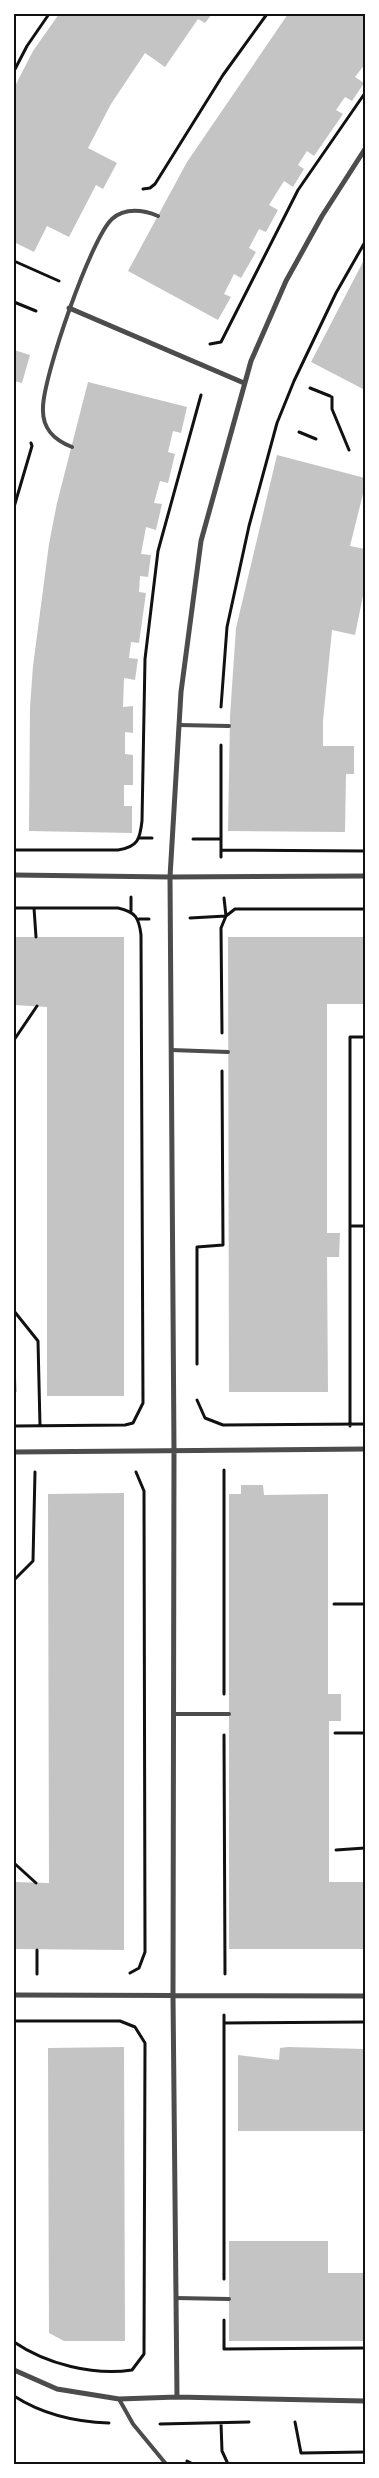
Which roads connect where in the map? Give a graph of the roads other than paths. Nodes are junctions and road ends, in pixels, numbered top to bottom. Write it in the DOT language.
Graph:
graph roads {
  1 [pos="365,149"];
  2 [pos="158,216"];
  3 [pos="69,308"];
  4 [pos="244,383"];
  5 [pos="72,447"];
  6 [pos="179,725"];
  7 [pos="229,726"];
  8 [pos="14,875"];
  9 [pos="365,876"];
  10 [pos="170,877"];
  11 [pos="171,1050"];
  12 [pos="228,1052"];
  13 [pos="365,1449"];
  14 [pos="174,1450"];
  15 [pos="14,1452"];
  16 [pos="174,1714"];
  17 [pos="229,1714"];
  18 [pos="14,1995"];
  19 [pos="173,1996"];
  20 [pos="365,1996"];
  21 [pos="176,2298"];
  22 [pos="229,2299"];
  23 [pos="14,2370"];
  24 [pos="177,2397"];
  25 [pos="119,2399"];
  26 [pos="365,2401"];
  27 [pos="166,2464"];
  1 -- 4 [label="street"];
  2 -- 3 [label="lane"];
  3 -- 4 [label="street"];
  3 -- 5 [label="lane"];
  4 -- 6 [label="street"];
  6 -- 7 [label="lane"];
  6 -- 10 [label="street"];
  8 -- 10 [label="street"];
  9 -- 10 [label="street"];
  10 -- 11 [label="street"];
  11 -- 12 [label="lane"];
  11 -- 14 [label="street"];
  13 -- 14 [label="street"];
  14 -- 15 [label="street"];
  14 -- 16 [label="street"];
  16 -- 17 [label="lane"];
  16 -- 19 [label="street"];
  18 -- 19 [label="street"];
  19 -- 20 [label="street"];
  19 -- 21 [label="street"];
  21 -- 22 [label="lane"];
  21 -- 24 [label="street"];
  23 -- 25 [label="street"];
  24 -- 25 [label="street"];
  24 -- 26 [label="street"];
  25 -- 27 [label="lane"];
}
